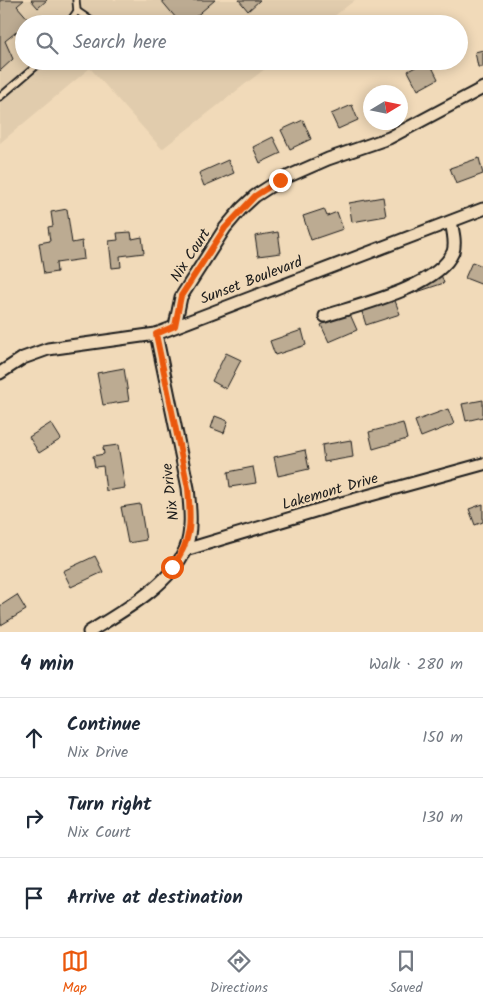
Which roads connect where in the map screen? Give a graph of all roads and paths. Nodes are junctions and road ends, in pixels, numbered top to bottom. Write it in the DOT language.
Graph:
graph roads {
  1 [pos="76,0"];
  2 [pos="77,11"];
  3 [pos="74,15"];
  4 [pos="83,15"];
  5 [pos="32,70"];
  6 [pos="483,88"];
  7 [pos="0,98"];
  8 [pos="483,209"];
  9 [pos="451,222"];
  10 [pos="325,316"];
  11 [pos="175,326"];
  12 [pos="156,334"];
  13 [pos="0,373"];
  14 [pos="483,464"];
  15 [pos="185,550"];
  16 [pos="89,632"];
  1 -- 2 [label="lane"];
  2 -- 3 [label="lane"];
  2 -- 4 [label="lane"];
  5 -- 7 [label="lane"];
  6 -- 11 [label="street, Nix Court"];
  8 -- 9 [label="street, Sunset Boulevard"];
  9 -- 10 [label="street"];
  9 -- 11 [label="street, Sunset Boulevard"];
  11 -- 12 [label="street, Sunset Boulevard"];
  12 -- 13 [label="street, Sunset Boulevard"];
  12 -- 15 [label="street, Nix Drive"];
  14 -- 15 [label="street, Lakemont Drive"];
  15 -- 16 [label="street, Nix Drive"];
}
